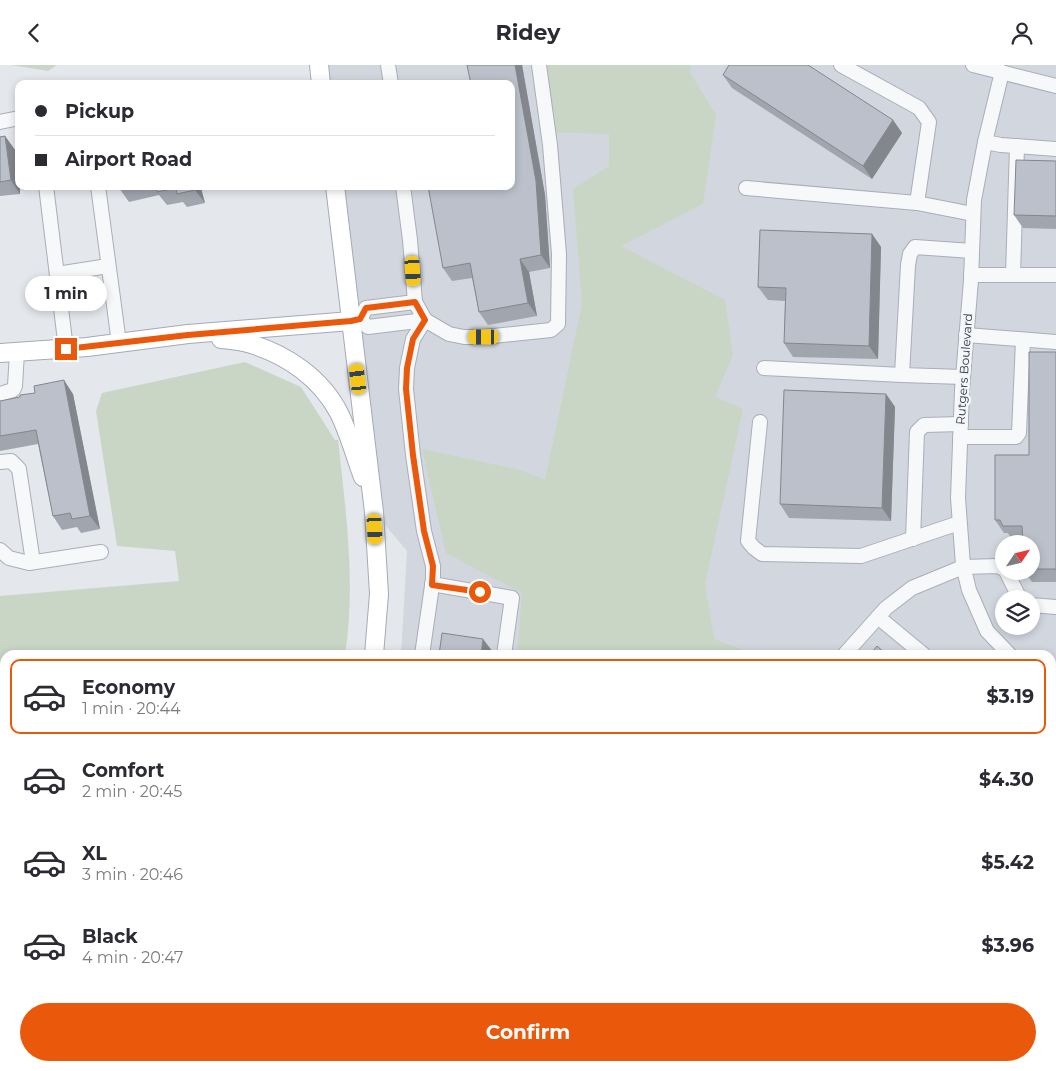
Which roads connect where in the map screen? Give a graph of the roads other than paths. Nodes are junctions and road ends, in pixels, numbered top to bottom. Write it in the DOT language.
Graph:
graph roads {
  1 [pos="319,65"];
  2 [pos="388,65"];
  3 [pos="539,65"];
  4 [pos="841,65"];
  5 [pos="973,65"];
  6 [pos="1002,72"];
  7 [pos="321,80"];
  8 [pos="390,80"];
  9 [pos="1056,85"];
  10 [pos="15,119"];
  11 [pos="0,121"];
  12 [pos="985,142"];
  13 [pos="1017,146"];
  14 [pos="1056,149"];
  15 [pos="746,188"];
  16 [pos="46,190"];
  17 [pos="98,190"];
  18 [pos="336,190"];
  19 [pos="404,190"];
  20 [pos="917,203"];
  21 [pos="973,214"];
  22 [pos="972,251"];
  23 [pos="108,266"];
  24 [pos="57,274"];
  25 [pos="971,275"];
  26 [pos="1013,275"];
  27 [pos="1056,275"];
  28 [pos="415,302"];
  29 [pos="355,320"];
  30 [pos="425,320"];
  31 [pos="188,335"];
  32 [pos="966,335"];
  33 [pos="1022,340"];
  34 [pos="1056,342"];
  35 [pos="119,343"];
  36 [pos="66,349"];
  37 [pos="9,353"];
  38 [pos="764,368"];
  39 [pos="902,375"];
  40 [pos="963,377"];
  41 [pos="6,392"];
  42 [pos="760,422"];
  43 [pos="960,431"];
  44 [pos="0,461"];
  45 [pos="374,512"];
  46 [pos="959,523"];
  47 [pos="913,539"];
  48 [pos="0,550"];
  49 [pos="100,552"];
  50 [pos="34,562"];
  51 [pos="995,566"];
  52 [pos="964,567"];
  53 [pos="432,585"];
  54 [pos="1040,606"];
  55 [pos="1056,607"];
  56 [pos="878,617"];
  57 [pos="374,650"];
  58 [pos="423,650"];
  59 [pos="505,650"];
  60 [pos="848,650"];
  61 [pos="918,650"];
  62 [pos="1005,650"];
  1 -- 7 [label="main road"];
  2 -- 8 [label="street"];
  3 -- 30 [label="street"];
  4 -- 20 [label="street"];
  5 -- 6 [label="street"];
  6 -- 9 [label="street"];
  6 -- 12 [label="street, Rutgers Boulevard"];
  10 -- 11 [label="street"];
  12 -- 13 [label="street"];
  12 -- 21 [label="street, Rutgers Boulevard"];
  13 -- 14 [label="street"];
  13 -- 26 [label="street"];
  15 -- 20 [label="street"];
  16 -- 24 [label="street"];
  17 -- 23 [label="street"];
  18 -- 29 [label="main road"];
  19 -- 28 [label="street"];
  20 -- 21 [label="street"];
  21 -- 22 [label="street, Rutgers Boulevard"];
  22 -- 25 [label="street, Rutgers Boulevard"];
  22 -- 39 [label="street"];
  23 -- 24 [label="street"];
  23 -- 35 [label="street"];
  24 -- 36 [label="street"];
  25 -- 26 [label="street"];
  25 -- 32 [label="street, Rutgers Boulevard"];
  26 -- 27 [label="street"];
  28 -- 29 [label="street"];
  28 -- 30 [label="street"];
  29 -- 30 [label="street"];
  29 -- 31 [label="main road"];
  29 -- 45 [label="main road"];
  30 -- 53 [label="street"];
  31 -- 35 [label="main road"];
  31 -- 45 [label="main road"];
  32 -- 33 [label="street"];
  32 -- 40 [label="street, Rutgers Boulevard"];
  33 -- 34 [label="street"];
  33 -- 43 [label="street"];
  35 -- 36 [label="main road"];
  36 -- 37 [label="main road"];
  37 -- 41 [label="street"];
  38 -- 39 [label="street"];
  39 -- 40 [label="street"];
  40 -- 43 [label="street, Rutgers Boulevard"];
  42 -- 47 [label="street"];
  43 -- 46 [label="street, Rutgers Boulevard"];
  43 -- 47 [label="street"];
  44 -- 50 [label="street"];
  45 -- 57 [label="main road"];
  46 -- 47 [label="street"];
  46 -- 52 [label="street, Rutgers Boulevard"];
  48 -- 50 [label="street"];
  49 -- 50 [label="street"];
  51 -- 52 [label="street"];
  52 -- 56 [label="street"];
  52 -- 62 [label="street, Rutgers Boulevard"];
  53 -- 58 [label="street"];
  53 -- 59 [label="street"];
  54 -- 55 [label="street"];
  56 -- 60 [label="street"];
  56 -- 61 [label="street"];
}
